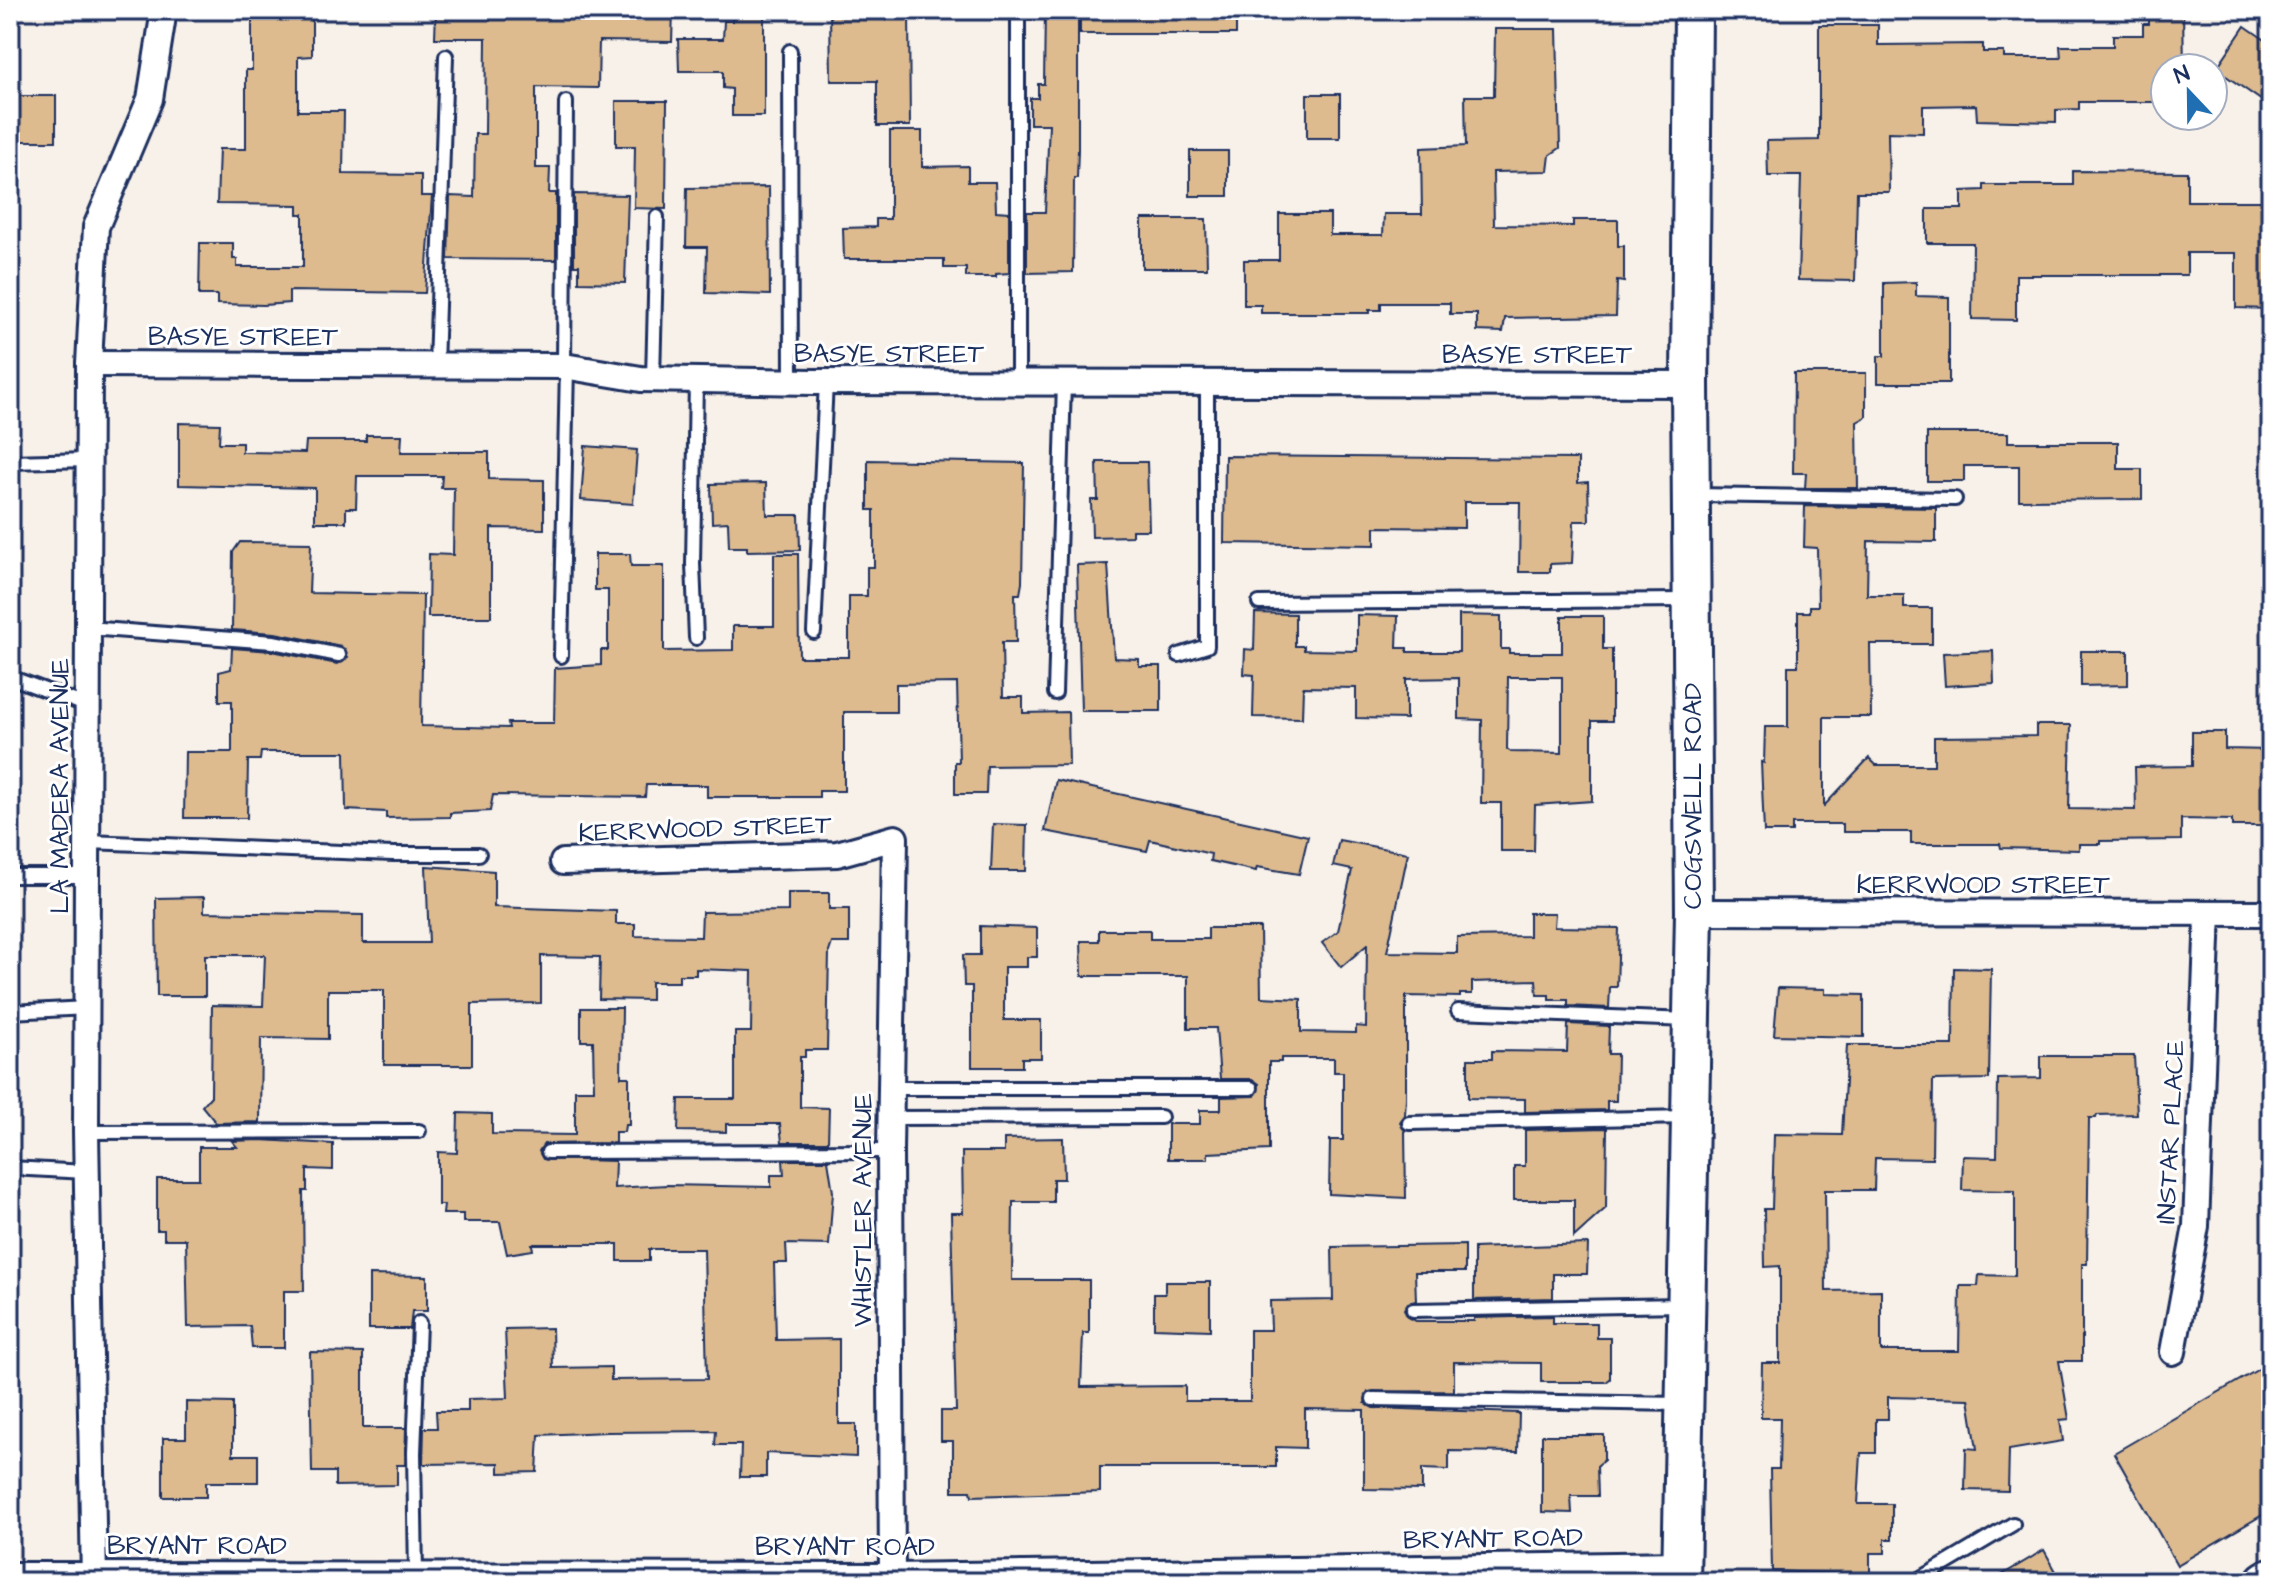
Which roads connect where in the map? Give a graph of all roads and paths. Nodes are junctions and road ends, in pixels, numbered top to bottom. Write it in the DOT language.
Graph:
graph roads {
  1 [pos="164,10"];
  2 [pos="1018,10"];
  3 [pos="1693,10"];
  4 [pos="790,51"];
  5 [pos="446,56"];
  6 [pos="566,102"];
  7 [pos="657,217"];
  8 [pos="89,364"];
  9 [pos="566,366"];
  10 [pos="436,367"];
  11 [pos="653,379"];
  12 [pos="696,380"];
  13 [pos="791,382"];
  14 [pos="826,382"];
  15 [pos="1018,382"];
  16 [pos="1064,382"];
  17 [pos="1207,382"];
  18 [pos="1690,384"];
  19 [pos="89,460"];
  20 [pos="10,462"];
  21 [pos="1691,495"];
  22 [pos="1955,499"];
  23 [pos="1692,600"];
  24 [pos="1259,603"];
  25 [pos="88,628"];
  26 [pos="814,632"];
  27 [pos="696,638"];
  28 [pos="339,655"];
  29 [pos="1179,655"];
  30 [pos="561,656"];
  31 [pos="10,677"];
  32 [pos="1055,693"];
  33 [pos="88,706"];
  34 [pos="895,838"];
  35 [pos="88,842"];
  36 [pos="479,854"];
  37 [pos="563,862"];
  38 [pos="10,876"];
  39 [pos="88,876"];
  40 [pos="1694,912"];
  41 [pos="2208,913"];
  42 [pos="2271,913"];
  43 [pos="87,1008"];
  44 [pos="1458,1011"];
  45 [pos="10,1012"];
  46 [pos="1692,1020"];
  47 [pos="891,1088"];
  48 [pos="1251,1088"];
  49 [pos="1161,1117"];
  50 [pos="1690,1117"];
  51 [pos="890,1118"];
  52 [pos="1409,1123"];
  53 [pos="419,1131"];
  54 [pos="86,1132"];
  55 [pos="890,1151"];
  56 [pos="548,1152"];
  57 [pos="10,1168"];
  58 [pos="87,1172"];
  59 [pos="1686,1305"];
  60 [pos="1413,1310"];
  61 [pos="419,1323"];
  62 [pos="2173,1352"];
  63 [pos="1373,1399"];
  64 [pos="1684,1404"];
  65 [pos="2013,1524"];
  66 [pos="1681,1573"];
  67 [pos="10,1575"];
  68 [pos="416,1575"];
  69 [pos="94,1578"];
  70 [pos="315,1578"];
  71 [pos="892,1579"];
  72 [pos="1915,1582"];
  1 -- 8 [label="street, LA MADERA AVENUE"];
  2 -- 15 [label="lane"];
  3 -- 18 [label="street, COGSWELL ROAD"];
  4 -- 13 [label="lane"];
  5 -- 10 [label="lane"];
  6 -- 9 [label="lane"];
  7 -- 11 [label="lane"];
  8 -- 10 [label="street, BASYE STREET"];
  8 -- 19 [label="street, LA MADERA AVENUE"];
  9 -- 10 [label="street, BASYE STREET"];
  9 -- 11 [label="street, BASYE STREET"];
  9 -- 30 [label="lane"];
  11 -- 12 [label="street, BASYE STREET"];
  12 -- 13 [label="street, BASYE STREET"];
  12 -- 27 [label="lane"];
  13 -- 14 [label="street, BASYE STREET"];
  14 -- 15 [label="street, BASYE STREET"];
  14 -- 26 [label="lane"];
  15 -- 16 [label="street, BASYE STREET"];
  16 -- 17 [label="street, BASYE STREET"];
  16 -- 32 [label="lane"];
  17 -- 18 [label="street, BASYE STREET"];
  17 -- 29 [label="lane"];
  18 -- 21 [label="street, COGSWELL ROAD"];
  19 -- 20 [label="lane"];
  19 -- 25 [label="street, LA MADERA AVENUE"];
  21 -- 22 [label="lane"];
  21 -- 23 [label="street, COGSWELL ROAD"];
  23 -- 24 [label="lane"];
  23 -- 40 [label="street, COGSWELL ROAD"];
  25 -- 28 [label="lane"];
  25 -- 33 [label="street, LA MADERA AVENUE"];
  31 -- 33 [label="lane"];
  33 -- 35 [label="street, LA MADERA AVENUE"];
  34 -- 37 [label="street, KERRWOOD STREET"];
  34 -- 47 [label="street, WHISTLER AVENUE"];
  35 -- 36 [label="lane"];
  35 -- 39 [label="street, LA MADERA AVENUE"];
  38 -- 39 [label="lane"];
  39 -- 43 [label="street, LA MADERA AVENUE"];
  40 -- 41 [label="street, KERRWOOD STREET"];
  40 -- 46 [label="street, COGSWELL ROAD"];
  41 -- 42 [label="street, KERRWOOD STREET"];
  41 -- 62 [label="street, INSTAR PLACE"];
  43 -- 45 [label="lane"];
  43 -- 54 [label="street, LA MADERA AVENUE"];
  44 -- 46 [label="lane"];
  46 -- 50 [label="street, COGSWELL ROAD"];
  47 -- 48 [label="lane"];
  47 -- 51 [label="street, WHISTLER AVENUE"];
  49 -- 51 [label="lane"];
  50 -- 52 [label="lane"];
  50 -- 59 [label="street, COGSWELL ROAD"];
  51 -- 55 [label="street, WHISTLER AVENUE"];
  53 -- 54 [label="lane"];
  54 -- 58 [label="street, LA MADERA AVENUE"];
  55 -- 56 [label="lane"];
  55 -- 71 [label="street, WHISTLER AVENUE"];
  57 -- 58 [label="lane"];
  58 -- 69 [label="street, LA MADERA AVENUE"];
  59 -- 60 [label="lane"];
  59 -- 64 [label="street, COGSWELL ROAD"];
  61 -- 68 [label="lane"];
  63 -- 64 [label="lane"];
  64 -- 66 [label="street, COGSWELL ROAD"];
  65 -- 72 [label="lane"];
  66 -- 71 [label="street, BRYANT ROAD"];
  67 -- 69 [label="street, BRYANT ROAD"];
  68 -- 70 [label="street, BRYANT ROAD"];
  68 -- 71 [label="street, BRYANT ROAD"];
  69 -- 70 [label="street, BRYANT ROAD"];
}
